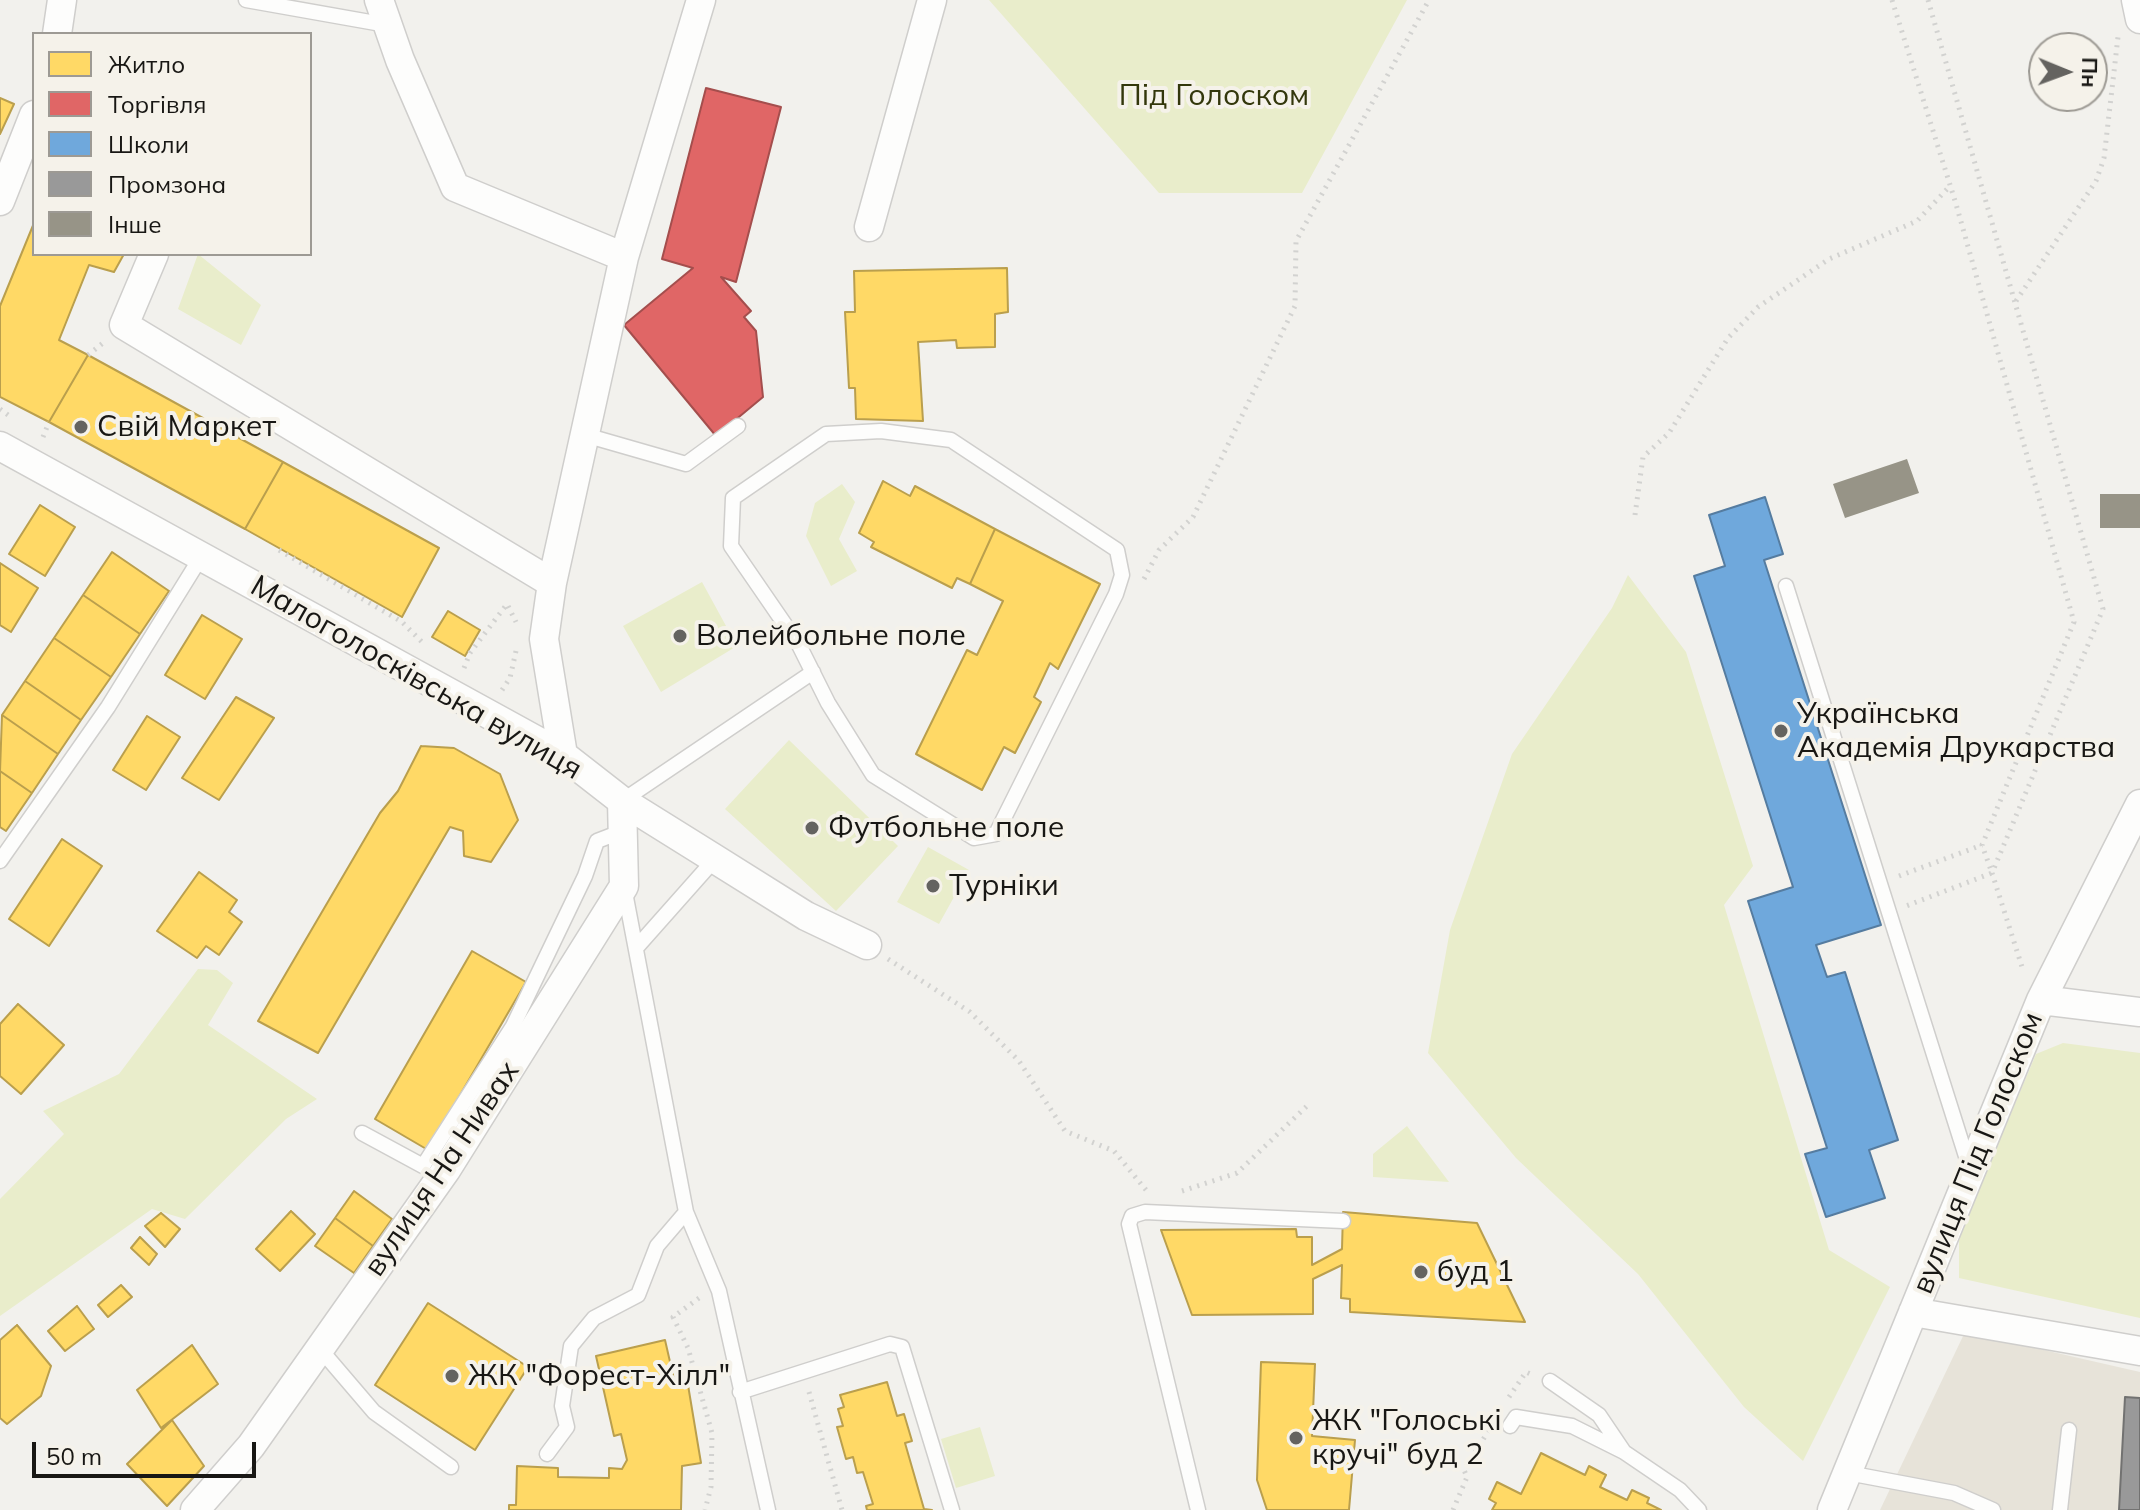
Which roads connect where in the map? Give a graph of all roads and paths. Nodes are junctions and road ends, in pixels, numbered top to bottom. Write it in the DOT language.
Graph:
graph roads {
  1 [pos="62,0"];
  2 [pos="246,0"];
  3 [pos="701,0"];
  4 [pos="932,0"];
  5 [pos="1429,0"];
  6 [pos="1892,0"];
  7 [pos="1928,0"];
  8 [pos="2136,0"];
  9 [pos="383,12"];
  10 [pos="2130,24"];
  11 [pos="57,32"];
  12 [pos="32,120"];
  13 [pos="1950,186"];
  14 [pos="0,201"];
  15 [pos="869,227"];
  16 [pos="153,256"];
  17 [pos="624,257"];
  18 [pos="2016,301"];
  19 [pos="49,422"];
  20 [pos="738,426"];
  21 [pos="585,435"];
  22 [pos="42,438"];
  23 [pos="0,446"];
  24 [pos="1635,515"];
  25 [pos="279,550"];
  26 [pos="201,557"];
  27 [pos="1148,571"];
  28 [pos="552,583"];
  29 [pos="1786,586"];
  30 [pos="517,626"];
  31 [pos="519,637"];
  32 [pos="431,650"];
  33 [pos="813,672"];
  34 [pos="459,679"];
  35 [pos="496,699"];
  36 [pos="563,755"];
  37 [pos="622,801"];
  38 [pos="2140,804"];
  39 [pos="623,831"];
  40 [pos="1982,845"];
  41 [pos="715,859"];
  42 [pos="0,861"];
  43 [pos="1992,873"];
  44 [pos="1880,883"];
  45 [pos="624,886"];
  46 [pos="1889,913"];
  47 [pos="867,945"];
  48 [pos="636,948"];
  49 [pos="2026,976"];
  50 [pos="2041,1000"];
  51 [pos="2140,1012"];
  52 [pos="1309,1104"];
  53 [pos="362,1133"];
  54 [pos="1970,1172"];
  55 [pos="1168,1195"];
  56 [pos="1154,1200"];
  57 [pos="686,1212"];
  58 [pos="1343,1221"];
  59 [pos="719,1291"];
  60 [pos="1913,1312"];
  61 [pos="321,1350"];
  62 [pos="2140,1351"];
  63 [pos="1550,1381"];
  64 [pos="823,1385"];
  65 [pos="740,1392"];
  66 [pos="1510,1426"];
  67 [pos="2069,1430"];
  68 [pos="1624,1452"];
  69 [pos="547,1454"];
  70 [pos="451,1467"];
  71 [pos="1848,1473"];
  72 [pos="195,1510"];
  73 [pos="705,1510"];
  74 [pos="768,1510"];
  75 [pos="842,1510"];
  76 [pos="952,1510"];
  77 [pos="1198,1510"];
  78 [pos="1699,1510"];
  79 [pos="1832,1510"];
  80 [pos="1993,1510"];
  81 [pos="2060,1510"];
  1 -- 11 [label="street"];
  2 -- 9 [label="lane"];
  3 -- 17 [label="street"];
  4 -- 15 [label="street"];
  5 -- 27 [label="path"];
  6 -- 13 [label="path"];
  7 -- 18 [label="path"];
  8 -- 10 [label="street"];
  9 -- 17 [label="street"];
  10 -- 18 [label="path"];
  12 -- 14 [label="street"];
  13 -- 24 [label="path"];
  13 -- 40 [label="path"];
  16 -- 28 [label="street"];
  17 -- 21 [label="street"];
  18 -- 43 [label="path"];
  19 -- 22 [label="path"];
  20 -- 21 [label="lane"];
  21 -- 28 [label="street"];
  23 -- 26 [label="street, Малоголосківська вулиця"];
  25 -- 32 [label="path"];
  26 -- 36 [label="street, Малоголосківська вулиця"];
  26 -- 42 [label="lane"];
  28 -- 36 [label="street"];
  29 -- 44 [label="lane"];
  30 -- 34 [label="path"];
  31 -- 35 [label="path"];
  33 -- 33 [label="lane"];
  33 -- 37 [label="lane"];
  36 -- 37 [label="street, Малоголосківська вулиця"];
  37 -- 39 [label="street"];
  37 -- 41 [label="street, Малоголосківська вулиця"];
  38 -- 50 [label="street, вулиця Під Голоском"];
  39 -- 45 [label="street"];
  39 -- 53 [label="lane"];
  40 -- 43 [label="path"];
  40 -- 44 [label="path"];
  41 -- 47 [label="street, Малоголосківська вулиця"];
  41 -- 48 [label="lane"];
  43 -- 46 [label="path"];
  43 -- 49 [label="path"];
  44 -- 46 [label="lane"];
  45 -- 48 [label="lane"];
  45 -- 61 [label="street, вулиця На Нивах"];
  46 -- 54 [label="lane"];
  47 -- 56 [label="path"];
  48 -- 57 [label="lane"];
  50 -- 51 [label="street"];
  50 -- 54 [label="street, вулиця Під Голоском"];
  52 -- 55 [label="path"];
  54 -- 60 [label="street, вулиця Під Голоском"];
  57 -- 59 [label="lane"];
  57 -- 69 [label="lane"];
  58 -- 77 [label="lane"];
  59 -- 65 [label="lane"];
  59 -- 73 [label="path"];
  60 -- 62 [label="street"];
  60 -- 71 [label="street, вулиця Під Голоском"];
  61 -- 70 [label="lane"];
  61 -- 72 [label="street, вулиця На Нивах"];
  63 -- 68 [label="lane"];
  64 -- 75 [label="path"];
  65 -- 74 [label="lane"];
  65 -- 76 [label="lane"];
  66 -- 68 [label="lane"];
  67 -- 81 [label="lane"];
  68 -- 78 [label="lane"];
  71 -- 79 [label="street, вулиця Під Голоском"];
  71 -- 80 [label="lane"];
}
